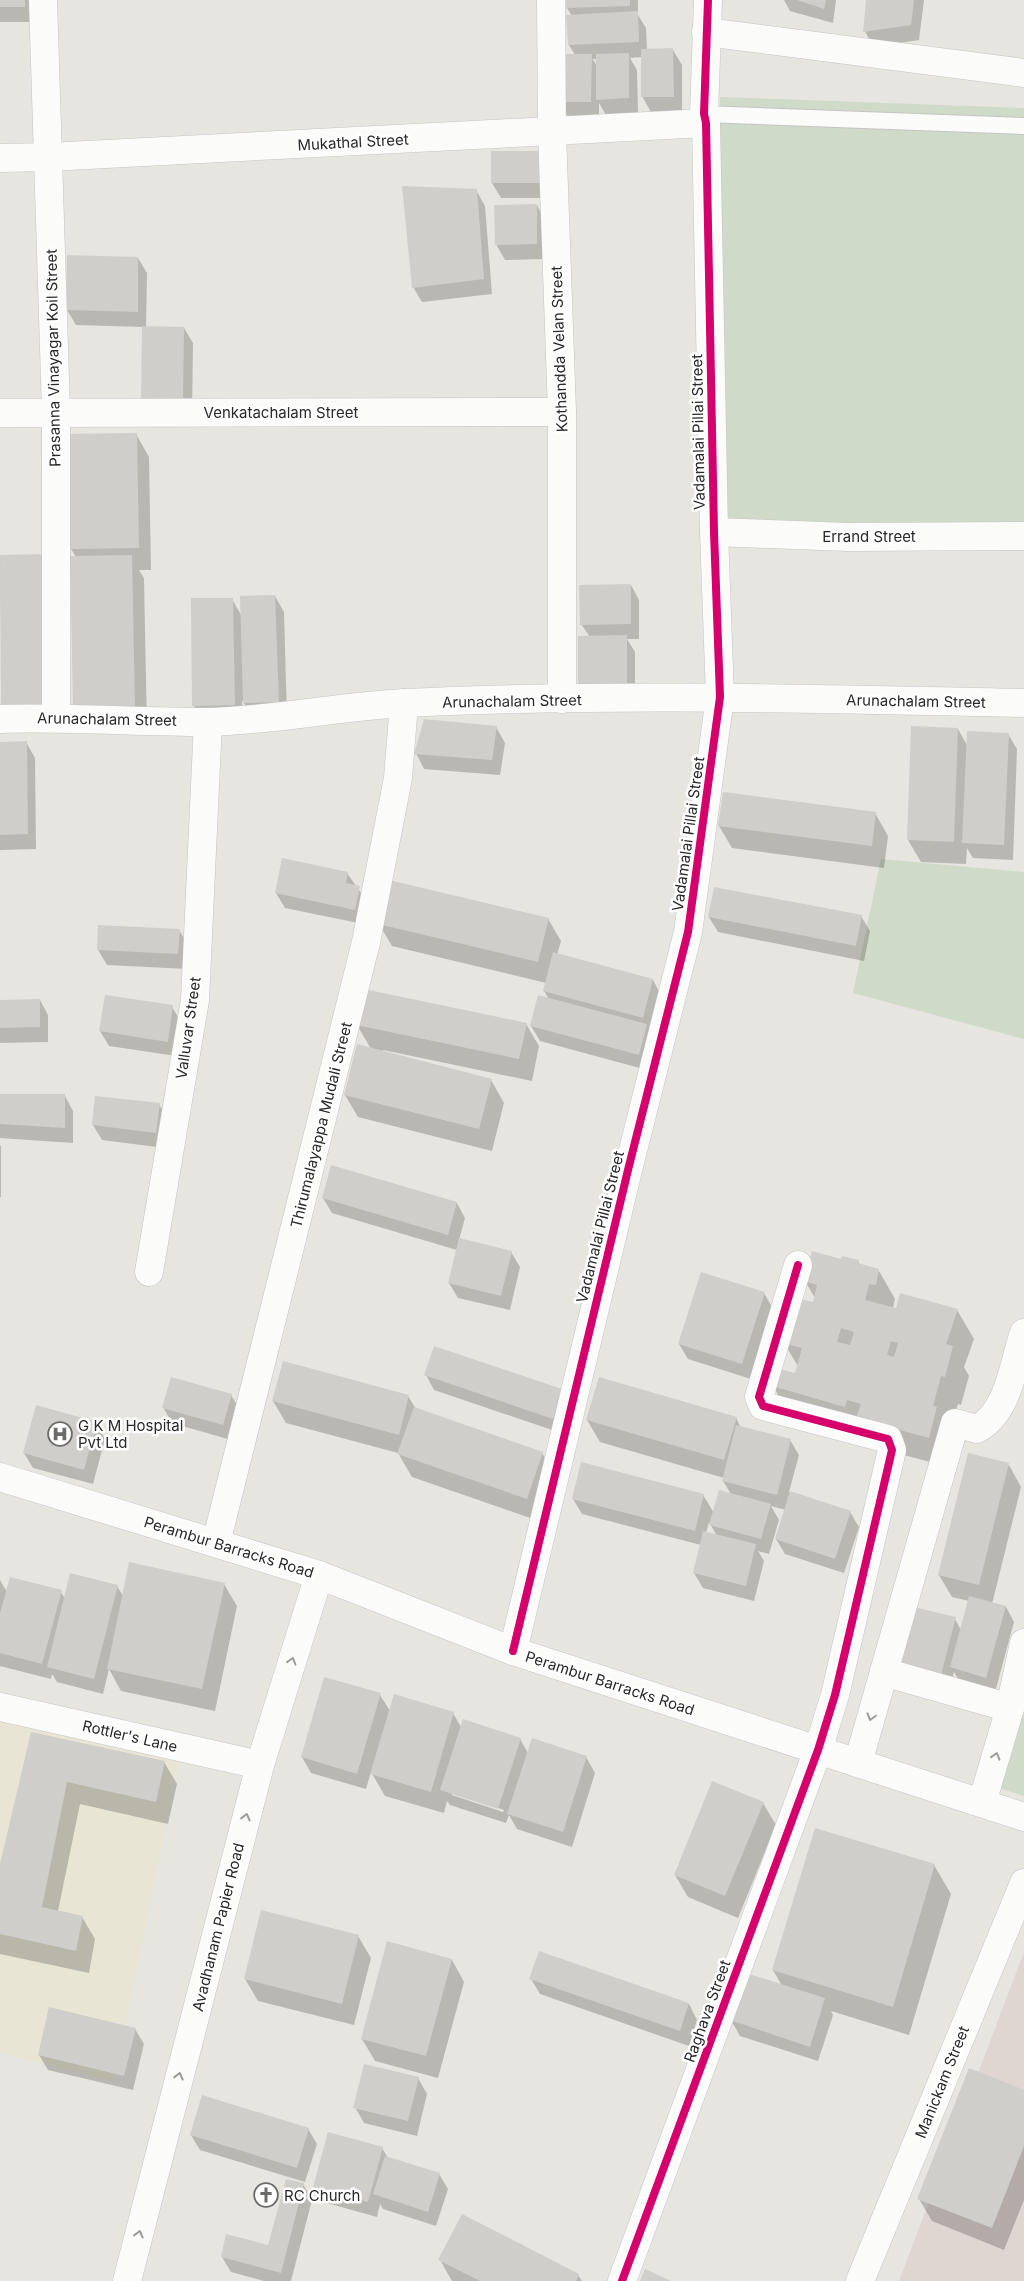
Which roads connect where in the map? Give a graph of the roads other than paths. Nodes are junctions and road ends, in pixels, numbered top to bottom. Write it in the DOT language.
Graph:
graph roads {
  1 [pos="43,0"];
  2 [pos="551,0"];
  3 [pos="708,0"];
  4 [pos="706,32"];
  5 [pos="1024,73"];
  6 [pos="705,118"];
  7 [pos="1024,126"];
  8 [pos="552,132"];
  9 [pos="48,157"];
  10 [pos="0,158"];
  11 [pos="56,411"];
  12 [pos="562,412"];
  13 [pos="0,413"];
  14 [pos="714,532"];
  15 [pos="1024,536"];
  16 [pos="720,697"];
  17 [pos="562,699"];
  18 [pos="404,703"];
  19 [pos="1024,703"];
  20 [pos="56,717"];
  21 [pos="0,719"];
  22 [pos="208,722"];
  23 [pos="798,1265"];
  24 [pos="149,1272"];
  25 [pos="1024,1333"];
  26 [pos="0,1478"];
  27 [pos="216,1543"];
  28 [pos="318,1574"];
  29 [pos="1024,1643"];
  30 [pos="513,1652"];
  31 [pos="884,1672"];
  32 [pos="0,1707"];
  33 [pos="1010,1708"];
  34 [pos="818,1750"];
  35 [pos="858,1763"];
  36 [pos="260,1765"];
  37 [pos="982,1803"];
  38 [pos="1024,1816"];
  39 [pos="1024,1883"];
  40 [pos="867,2279"];
  41 [pos="127,2281"];
  42 [pos="622,2281"];
  1 -- 9 [label="street, Prasanna Vinayagar Koil Street"];
  2 -- 8 [label="street, Kothandda Velan Street"];
  3 -- 4 [label="street, Vadamalai Pillai Street"];
  4 -- 5 [label="street"];
  4 -- 6 [label="street, Vadamalai Pillai Street"];
  6 -- 7 [label="lane"];
  6 -- 8 [label="street, Mukathal Street"];
  6 -- 14 [label="street, Vadamalai Pillai Street"];
  8 -- 9 [label="street, Mukathal Street"];
  8 -- 12 [label="street, Kothandda Velan Street"];
  9 -- 10 [label="street, Mukathal Street"];
  9 -- 11 [label="street, Prasanna Vinayagar Koil Street"];
  11 -- 12 [label="street, Venkatachalam Street"];
  11 -- 13 [label="street, Venkatachalam Street"];
  11 -- 20 [label="street, Prasanna Vinayagar Koil Street"];
  12 -- 17 [label="street, Kothandda Velan Street"];
  14 -- 15 [label="street, Errand Street"];
  14 -- 16 [label="street, Vadamalai Pillai Street"];
  16 -- 17 [label="street, Arunachalam Street"];
  16 -- 19 [label="street, Arunachalam Street"];
  16 -- 30 [label="street, Vadamalai Pillai Street"];
  17 -- 18 [label="street, Arunachalam Street"];
  18 -- 22 [label="street, Arunachalam Street"];
  18 -- 27 [label="street, Thirumalayappa Mudali Street"];
  20 -- 21 [label="street, Arunachalam Street"];
  20 -- 22 [label="street, Arunachalam Street"];
  22 -- 24 [label="street, Valluvar Street"];
  23 -- 34 [label="street, Raghava Street"];
  25 -- 31 [label="street"];
  26 -- 27 [label="street, Perambur Barracks Road"];
  27 -- 28 [label="street, Perambur Barracks Road"];
  28 -- 30 [label="street, Perambur Barracks Road"];
  36 -- 28 [label="street, Avadhanam Papier Road, one-way"];
  29 -- 33 [label="street"];
  30 -- 34 [label="street, Perambur Barracks Road"];
  31 -- 33 [label="street"];
  31 -- 35 [label="street, one-way"];
  32 -- 36 [label="street, Rottler's Lane"];
  37 -- 33 [label="street, one-way"];
  34 -- 35 [label="street, Perambur Barracks Road"];
  34 -- 42 [label="street, Raghava Street"];
  35 -- 37 [label="street, Perambur Barracks Road"];
  41 -- 36 [label="street, Avadhanam Papier Road, one-way"];
  37 -- 38 [label="street, Perambur Barracks Road"];
  39 -- 40 [label="street, Manickam Street"];
}
